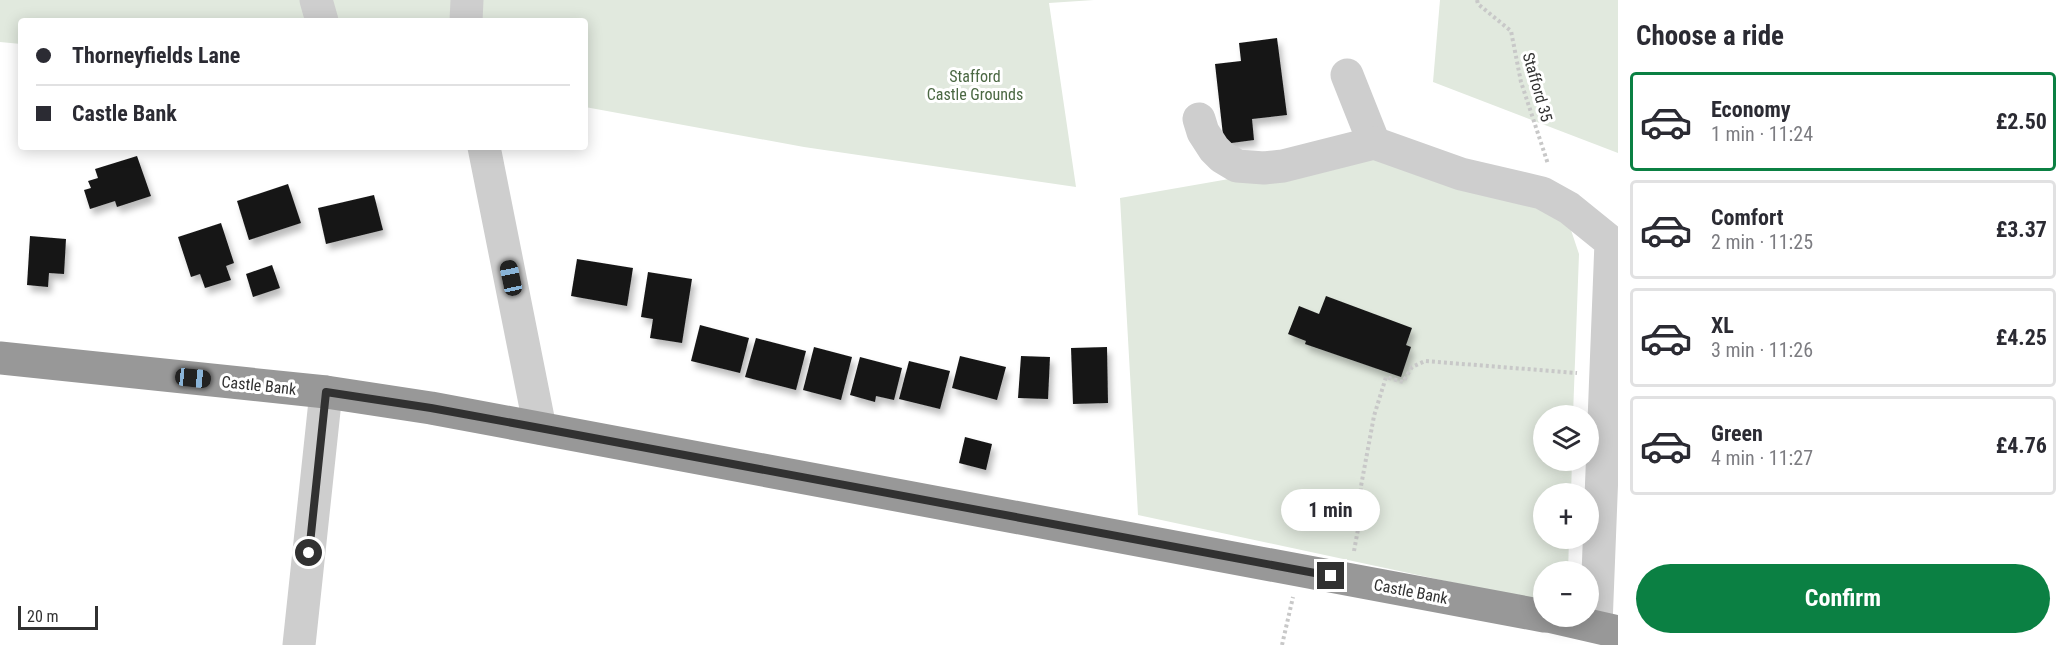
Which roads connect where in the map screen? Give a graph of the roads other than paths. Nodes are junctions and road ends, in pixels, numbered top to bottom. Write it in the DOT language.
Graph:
graph roads {
  1 [pos="316,0"];
  2 [pos="467,0"];
  3 [pos="321,18"];
  4 [pos="466,18"];
  5 [pos="1347,75"];
  6 [pos="1199,119"];
  7 [pos="1374,143"];
  8 [pos="485,150"];
  9 [pos="0,358"];
  10 [pos="326,392"];
  11 [pos="540,428"];
  12 [pos="1533,614"];
  13 [pos="1607,629"];
  14 [pos="299,645"];
  1 -- 3 [label="street"];
  2 -- 4 [label="street"];
  5 -- 7 [label="street"];
  6 -- 7 [label="street"];
  7 -- 13 [label="street"];
  8 -- 11 [label="street"];
  9 -- 10 [label="highway, Castle Bank"];
  10 -- 11 [label="highway, Castle Bank"];
  10 -- 14 [label="street"];
  11 -- 12 [label="highway, Castle Bank"];
}
